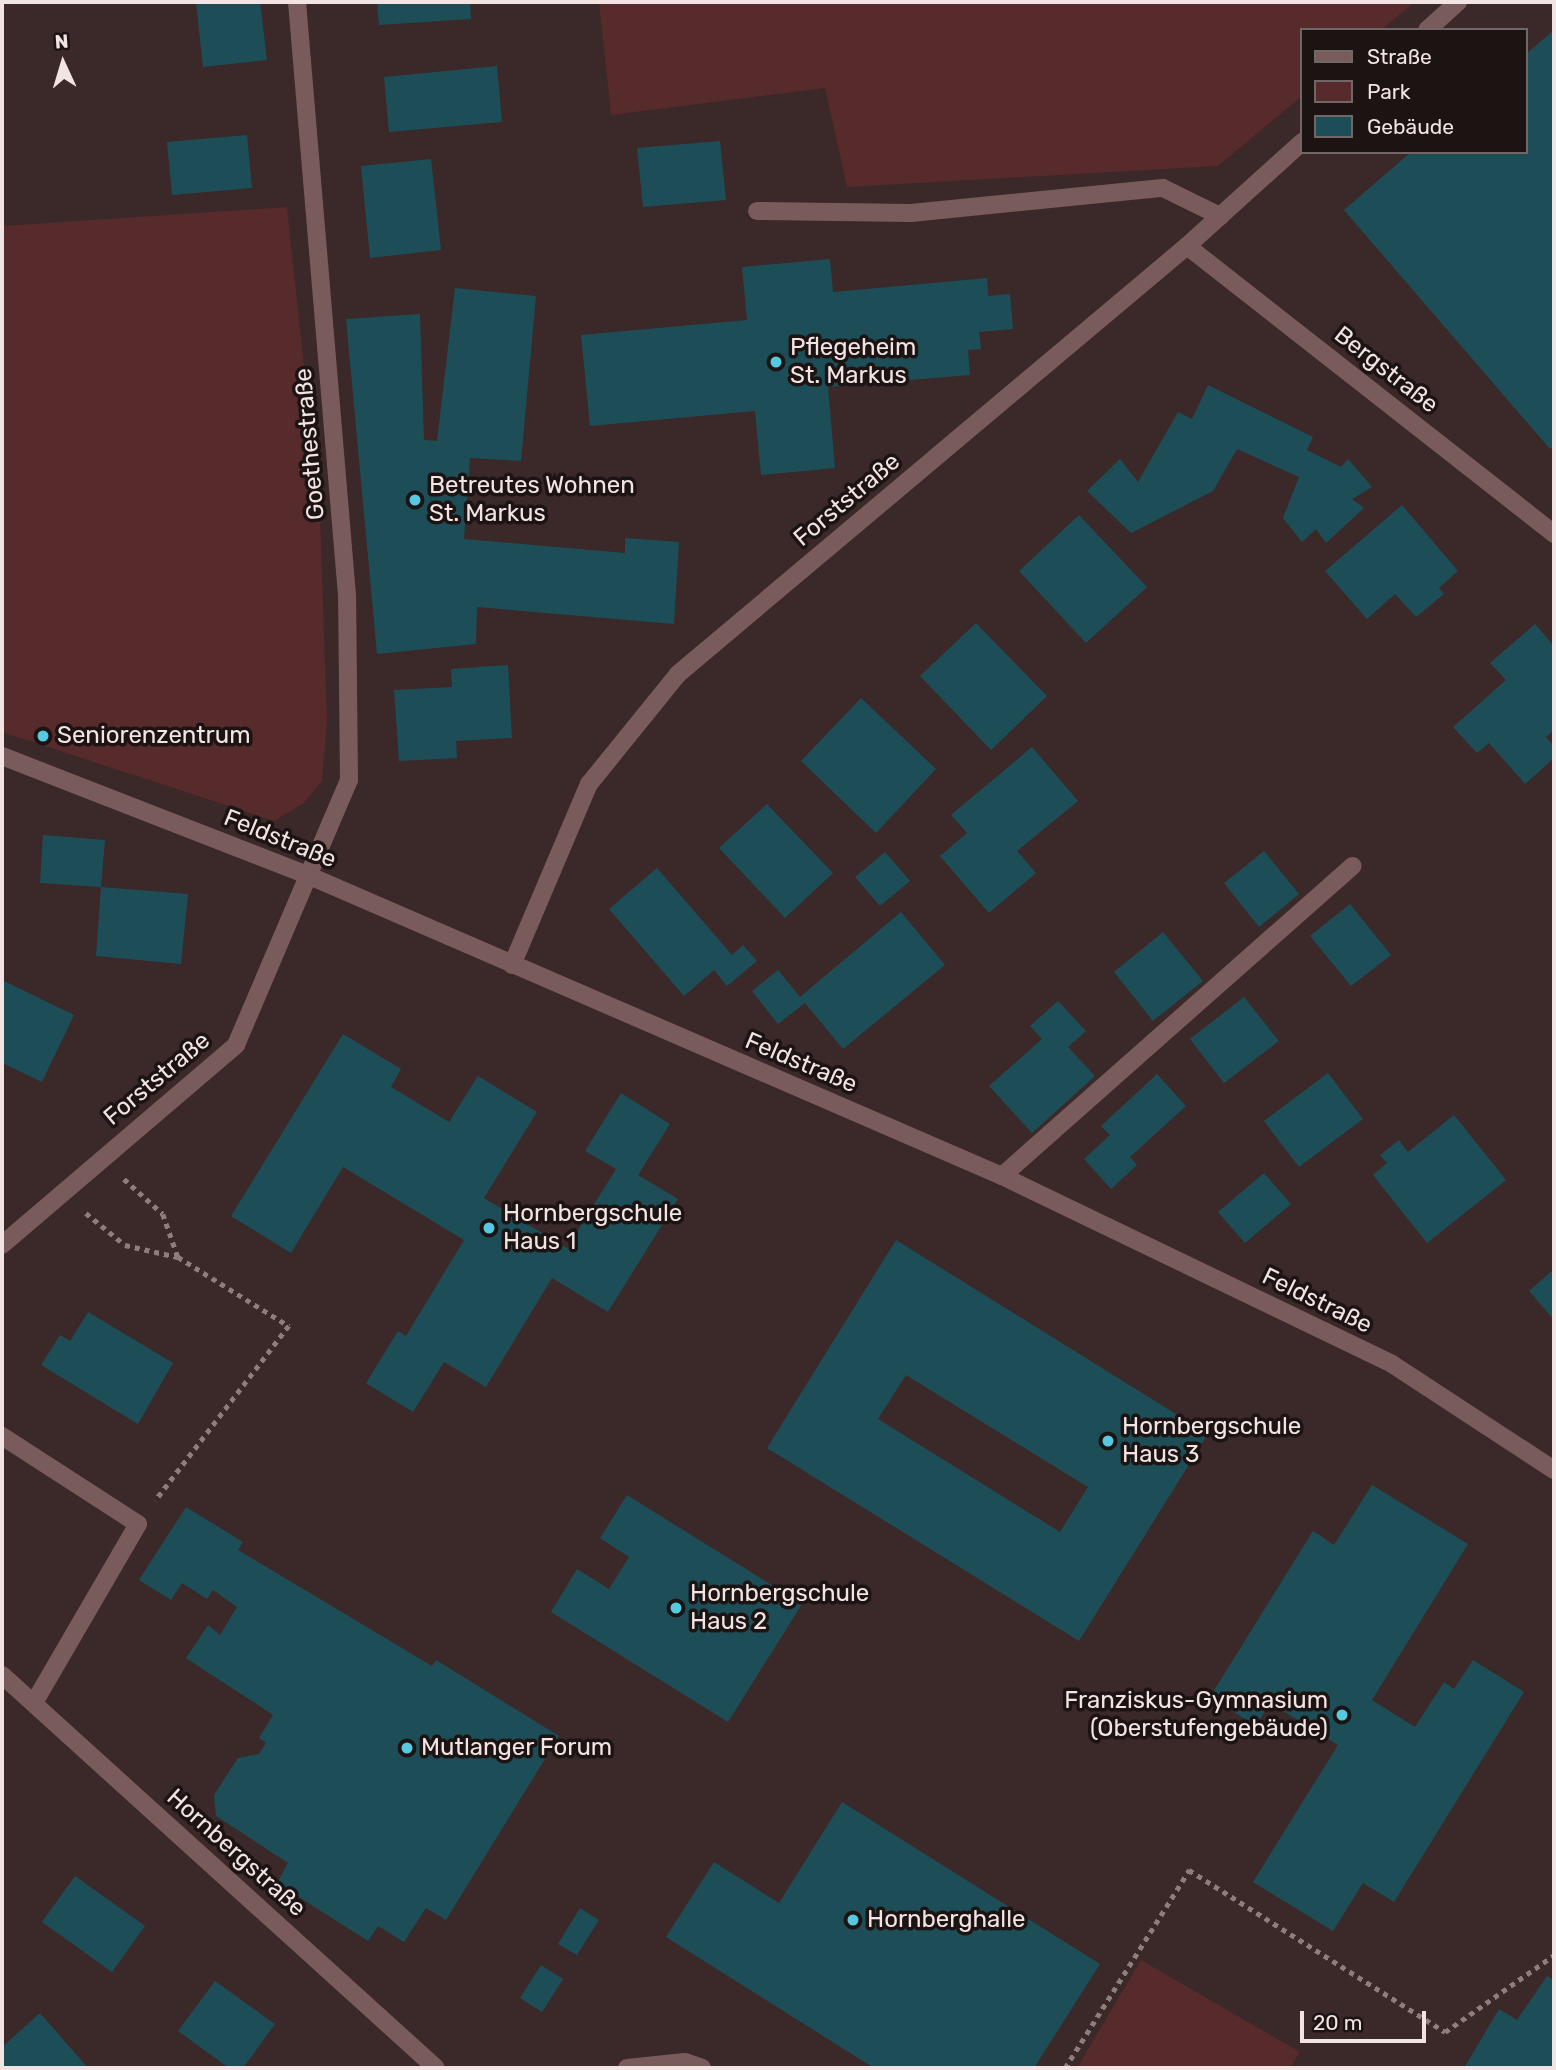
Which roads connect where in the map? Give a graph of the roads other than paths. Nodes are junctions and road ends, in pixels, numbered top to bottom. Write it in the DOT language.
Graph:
graph roads {
  1 [pos="298,2"];
  2 [pos="1458,2"];
  3 [pos="1429,28"];
  4 [pos="1300,144"];
  5 [pos="757,211"];
  6 [pos="1220,216"];
  7 [pos="1187,246"];
  8 [pos="1554,534"];
  9 [pos="2,756"];
  10 [pos="1352,866"];
  11 [pos="312,877"];
  12 [pos="512,965"];
  13 [pos="1002,1176"];
  14 [pos="2,1245"];
  15 [pos="2,1436"];
  16 [pos="1554,1470"];
  17 [pos="2,1675"];
  18 [pos="34,1703"];
  19 [pos="436,2068"];
  20 [pos="627,2068"];
  21 [pos="702,2068"];
  1 -- 11 [label="street, Goethestraße"];
  2 -- 3 [label="street"];
  4 -- 6 [label="street, Forststraße"];
  5 -- 6 [label="street"];
  6 -- 7 [label="street, Forststraße"];
  7 -- 8 [label="street, Bergstraße"];
  7 -- 12 [label="street, Forststraße"];
  9 -- 11 [label="street, Feldstraße"];
  10 -- 13 [label="street"];
  11 -- 12 [label="street, Feldstraße"];
  11 -- 14 [label="street, Forststraße"];
  12 -- 13 [label="street, Feldstraße"];
  13 -- 16 [label="street, Feldstraße"];
  15 -- 18 [label="street"];
  17 -- 18 [label="street, Hornbergstraße"];
  18 -- 19 [label="street, Hornbergstraße"];
  20 -- 21 [label="street"];
}
